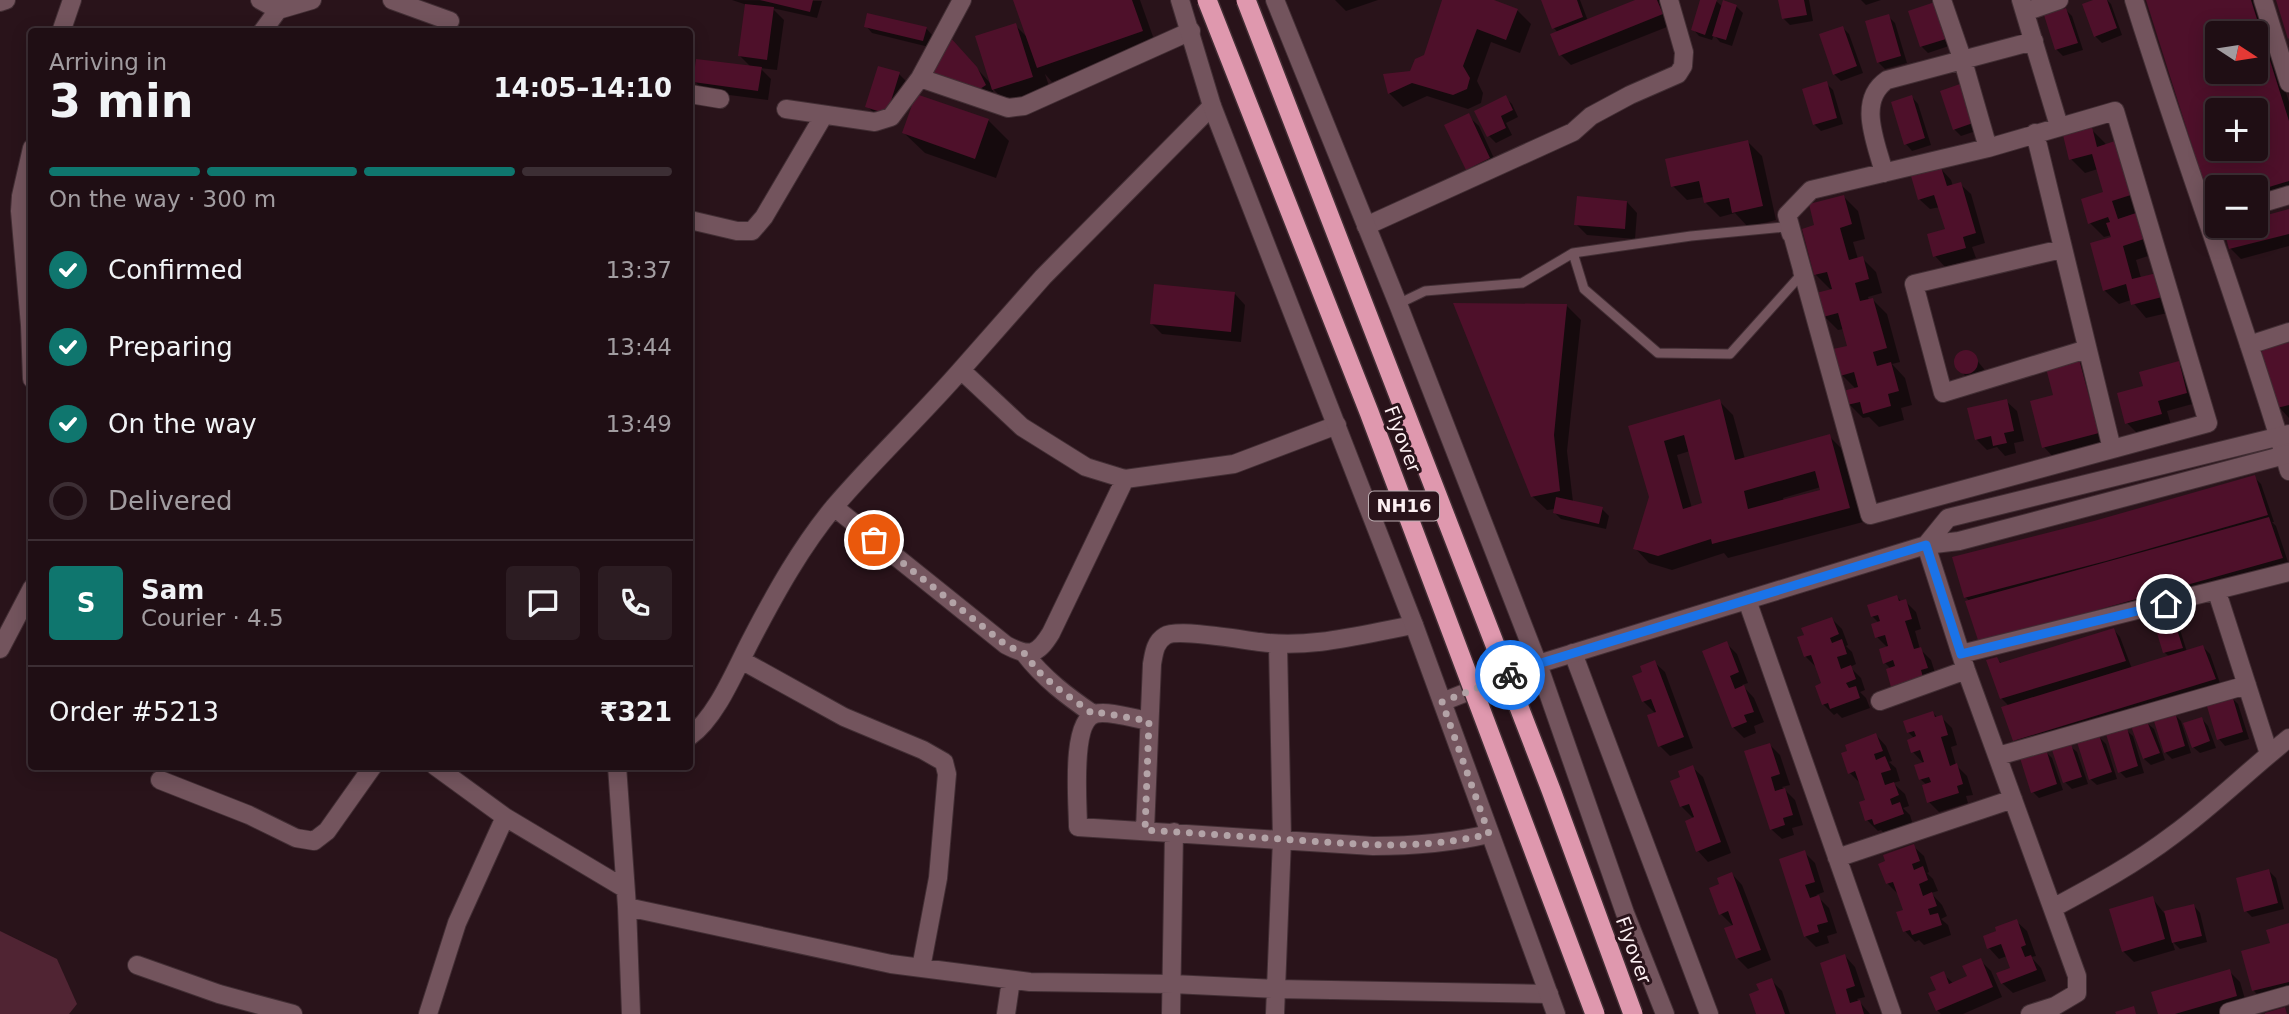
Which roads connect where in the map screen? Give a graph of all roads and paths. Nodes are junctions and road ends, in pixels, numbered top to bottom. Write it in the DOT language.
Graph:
graph roads {
  1 [pos="6,0"];
  2 [pos="72,0"];
  3 [pos="260,0"];
  4 [pos="312,0"];
  5 [pos="392,0"];
  6 [pos="962,0"];
  7 [pos="1180,0"];
  8 [pos="1207,0"];
  9 [pos="1246,0"];
  10 [pos="1275,0"];
  11 [pos="1669,0"];
  12 [pos="1942,0"];
  13 [pos="2059,0"];
  14 [pos="2134,0"];
  15 [pos="2263,0"];
  16 [pos="0,2"];
  17 [pos="2023,6"];
  18 [pos="278,10"];
  19 [pos="450,21"];
  20 [pos="62,28"];
  21 [pos="265,28"];
  22 [pos="1191,31"];
  23 [pos="2034,41"];
  24 [pos="1963,61"];
  25 [pos="920,78"];
  26 [pos="2289,83"];
  27 [pos="693,94"];
  28 [pos="720,99"];
  29 [pos="1212,106"];
  30 [pos="786,109"];
  31 [pos="824,115"];
  32 [pos="2059,126"];
  33 [pos="2035,133"];
  34 [pos="1988,148"];
  35 [pos="28,165"];
  36 [pos="1884,173"];
  37 [pos="2289,195"];
  38 [pos="2205,199"];
  39 [pos="2268,201"];
  40 [pos="693,221"];
  41 [pos="1366,226"];
  42 [pos="2218,238"];
  43 [pos="2062,248"];
  44 [pos="1573,253"];
  45 [pos="28,302"];
  46 [pos="1398,304"];
  47 [pos="2289,332"];
  48 [pos="2249,345"];
  49 [pos="2087,349"];
  50 [pos="961,370"];
  51 [pos="1337,425"];
  52 [pos="2284,436"];
  53 [pos="2112,449"];
  54 [pos="2084,457"];
  55 [pos="2287,460"];
  56 [pos="1125,479"];
  57 [pos="2091,484"];
  58 [pos="834,507"];
  59 [pos="1926,545"];
  60 [pos="2289,572"];
  61 [pos="2217,592"];
  62 [pos="28,596"];
  63 [pos="1747,600"];
  64 [pos="1414,625"];
  65 [pos="1278,645"];
  66 [pos="0,649"];
  67 [pos="1024,653"];
  68 [pos="1573,653"];
  69 [pos="741,660"];
  70 [pos="1964,662"];
  71 [pos="1538,664"];
  72 [pos="2247,685"];
  73 [pos="1880,701"];
  74 [pos="1442,702"];
  75 [pos="1093,714"];
  76 [pos="1149,721"];
  77 [pos="693,733"];
  78 [pos="2289,738"];
  79 [pos="2269,754"];
  80 [pos="1998,757"];
  81 [pos="370,770"];
  82 [pos="440,770"];
  83 [pos="617,770"];
  84 [pos="160,780"];
  85 [pos="2013,799"];
  86 [pos="505,817"];
  87 [pos="1145,830"];
  88 [pos="1174,832"];
  89 [pos="1489,834"];
  90 [pos="1282,839"];
  91 [pos="1837,858"];
  92 [pos="624,888"];
  93 [pos="627,907"];
  94 [pos="2053,908"];
  95 [pos="137,965"];
  96 [pos="921,968"];
  97 [pos="1012,980"];
  98 [pos="1172,984"];
  99 [pos="1276,989"];
  100 [pos="1549,994"];
  101 [pos="2289,995"];
  102 [pos="2229,1012"];
  103 [pos="293,1014"];
  104 [pos="428,1014"];
  105 [pos="631,1014"];
  106 [pos="1006,1014"];
  107 [pos="1171,1014"];
  108 [pos="1275,1014"];
  109 [pos="1556,1014"];
  110 [pos="1595,1014"];
  111 [pos="1633,1014"];
  112 [pos="1665,1014"];
  113 [pos="1709,1014"];
  114 [pos="1892,1014"];
  115 [pos="2030,1014"];
  1 -- 16 [label="street"];
  2 -- 20 [label="street"];
  3 -- 18 [label="street"];
  4 -- 18 [label="street"];
  5 -- 19 [label="street"];
  6 -- 25 [label="street"];
  7 -- 22 [label="street"];
  8 -- 110 [label="highway, Flyover / NH16, bridge"];
  9 -- 111 [label="highway, Flyover / NH16, bridge"];
  10 -- 41 [label="street"];
  11 -- 41 [label="street"];
  12 -- 24 [label="street"];
  13 -- 17 [label="street"];
  14 -- 38 [label="street"];
  15 -- 26 [label="street"];
  17 -- 23 [label="street"];
  18 -- 21 [label="street"];
  22 -- 25 [label="street"];
  22 -- 29 [label="street"];
  23 -- 24 [label="street"];
  23 -- 32 [label="street"];
  24 -- 34 [label="street"];
  24 -- 36 [label="street"];
  25 -- 31 [label="street"];
  27 -- 28 [label="street"];
  29 -- 50 [label="street"];
  29 -- 51 [label="street"];
  30 -- 31 [label="street"];
  31 -- 40 [label="street"];
  32 -- 33 [label="street"];
  32 -- 53 [label="street"];
  33 -- 34 [label="street"];
  33 -- 43 [label="street"];
  34 -- 36 [label="street"];
  35 -- 45 [label="street"];
  36 -- 54 [label="street"];
  37 -- 39 [label="street"];
  41 -- 46 [label="street"];
  42 -- 48 [label="street"];
  43 -- 49 [label="street"];
  43 -- 49 [label="street"];
  44 -- 44 [label="lane"];
  44 -- 46 [label="lane"];
  46 -- 71 [label="street"];
  47 -- 48 [label="street"];
  48 -- 52 [label="street"];
  49 -- 53 [label="street"];
  50 -- 56 [label="street"];
  50 -- 58 [label="street"];
  51 -- 56 [label="street"];
  51 -- 64 [label="street"];
  52 -- 55 [label="street"];
  52 -- 57 [label="street"];
  53 -- 54 [label="street"];
  54 -- 57 [label="street"];
  55 -- 59 [label="street"];
  56 -- 67 [label="street"];
  57 -- 59 [label="street"];
  58 -- 67 [label="street"];
  58 -- 69 [label="street"];
  59 -- 63 [label="street"];
  59 -- 70 [label="street"];
  60 -- 61 [label="street"];
  61 -- 70 [label="street"];
  61 -- 72 [label="street"];
  62 -- 66 [label="street"];
  63 -- 68 [label="street"];
  63 -- 91 [label="street"];
  64 -- 65 [label="street"];
  64 -- 74 [label="street"];
  65 -- 76 [label="street"];
  65 -- 90 [label="street"];
  67 -- 75 [label="street"];
  68 -- 71 [label="street"];
  68 -- 113 [label="street"];
  69 -- 77 [label="street"];
  69 -- 96 [label="street"];
  70 -- 73 [label="street"];
  70 -- 80 [label="street"];
  71 -- 74 [label="street"];
  71 -- 112 [label="street"];
  72 -- 79 [label="street"];
  72 -- 80 [label="street"];
  74 -- 89 [label="street"];
  75 -- 76 [label="street"];
  75 -- 87 [label="street"];
  76 -- 87 [label="street"];
  78 -- 79 [label="street"];
  79 -- 94 [label="street"];
  80 -- 85 [label="street"];
  81 -- 84 [label="street"];
  82 -- 86 [label="street"];
  83 -- 92 [label="street"];
  85 -- 91 [label="street"];
  85 -- 94 [label="street"];
  86 -- 92 [label="street"];
  86 -- 104 [label="street"];
  87 -- 88 [label="street"];
  88 -- 90 [label="street"];
  88 -- 98 [label="street"];
  89 -- 90 [label="street"];
  89 -- 100 [label="street"];
  90 -- 99 [label="street"];
  91 -- 114 [label="street"];
  92 -- 93 [label="street"];
  93 -- 96 [label="street"];
  93 -- 105 [label="street"];
  94 -- 115 [label="street"];
  95 -- 103 [label="street"];
  96 -- 97 [label="street"];
  97 -- 98 [label="street"];
  97 -- 106 [label="street"];
  98 -- 99 [label="street"];
  98 -- 107 [label="street"];
  99 -- 100 [label="street"];
  99 -- 108 [label="street"];
  100 -- 109 [label="street"];
  101 -- 102 [label="street"];
}
